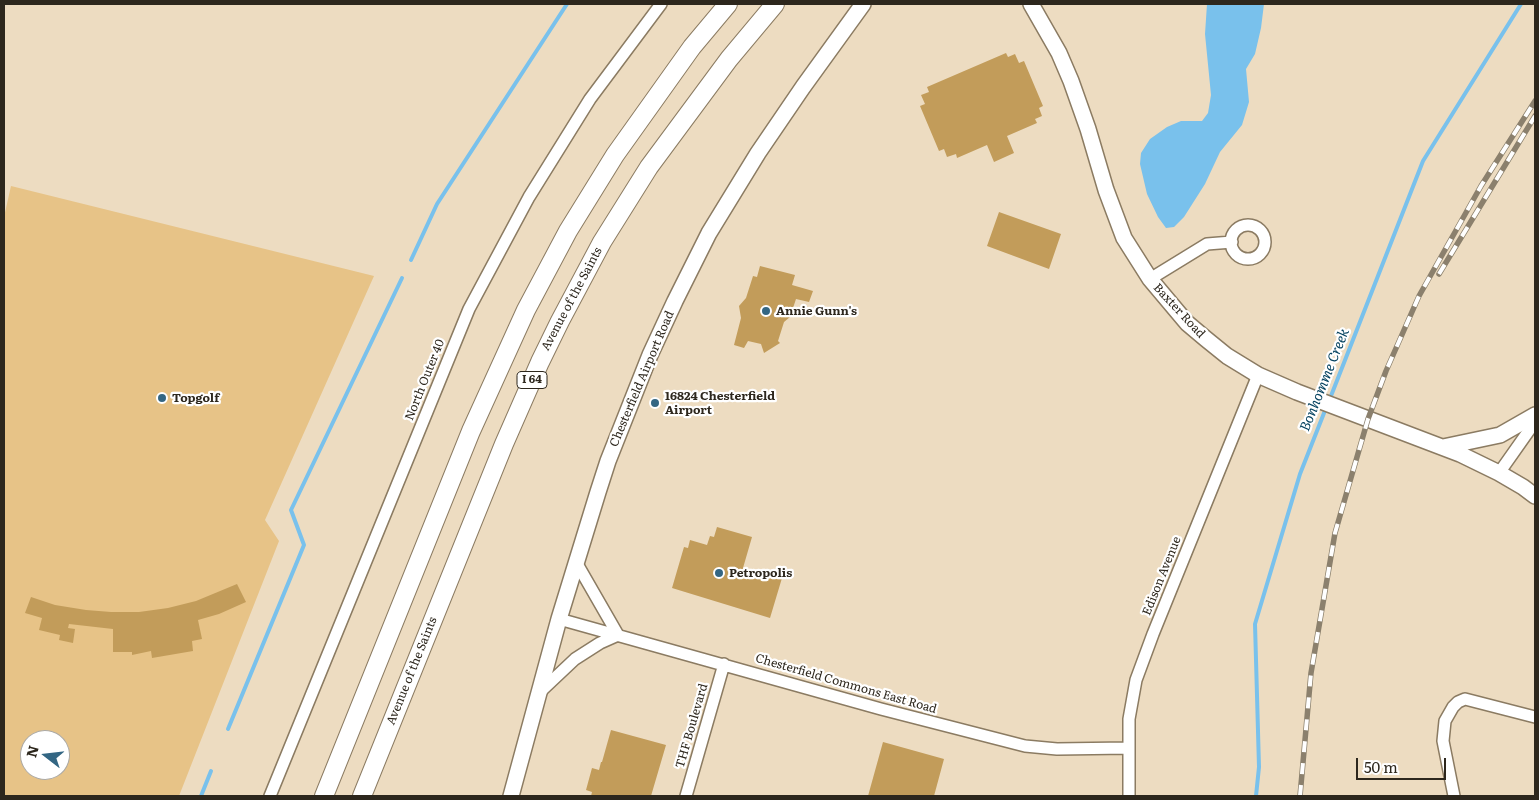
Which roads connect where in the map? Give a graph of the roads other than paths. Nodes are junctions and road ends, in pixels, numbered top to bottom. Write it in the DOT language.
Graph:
graph roads {
  1 [pos="661,4"];
  2 [pos="728,4"];
  3 [pos="775,4"];
  4 [pos="863,4"];
  5 [pos="1030,4"];
  6 [pos="1232,242"];
  7 [pos="1150,280"];
  8 [pos="1258,374"];
  9 [pos="1535,415"];
  10 [pos="1535,422"];
  11 [pos="1444,447"];
  12 [pos="1499,473"];
  13 [pos="1535,496"];
  14 [pos="576,562"];
  15 [pos="559,618"];
  16 [pos="618,635"];
  17 [pos="724,664"];
  18 [pos="540,692"];
  19 [pos="1535,717"];
  20 [pos="1128,748"];
  21 [pos="270,796"];
  22 [pos="324,796"];
  23 [pos="362,796"];
  24 [pos="511,796"];
  25 [pos="686,796"];
  26 [pos="1129,796"];
  27 [pos="1454,796"];
  1 -- 21 [label="street, North Outer 40"];
  2 -- 22 [label="highway, I 64"];
  3 -- 23 [label="highway, Avenue of the Saints / I 64"];
  4 -- 14 [label="main road, Chesterfield Airport Road"];
  5 -- 7 [label="main road, Baxter Road"];
  6 -- 7 [label="street"];
  7 -- 8 [label="main road, Baxter Road"];
  8 -- 11 [label="main road, Baxter Road"];
  8 -- 20 [label="street, Edison Avenue"];
  9 -- 11 [label="main road"];
  10 -- 12 [label="street"];
  11 -- 12 [label="main road, Baxter Road"];
  12 -- 13 [label="main road, Baxter Road"];
  14 -- 15 [label="main road, Chesterfield Airport Road"];
  14 -- 16 [label="street"];
  15 -- 16 [label="street, Chesterfield Commons East Road"];
  15 -- 18 [label="main road, Chesterfield Airport Road"];
  16 -- 17 [label="street, Chesterfield Commons East Road"];
  16 -- 18 [label="street"];
  17 -- 20 [label="street, Chesterfield Commons East Road"];
  17 -- 25 [label="street, THF Boulevard"];
  18 -- 24 [label="main road, Chesterfield Airport Road"];
  19 -- 27 [label="street"];
  20 -- 26 [label="street, Edison Avenue"];
}
